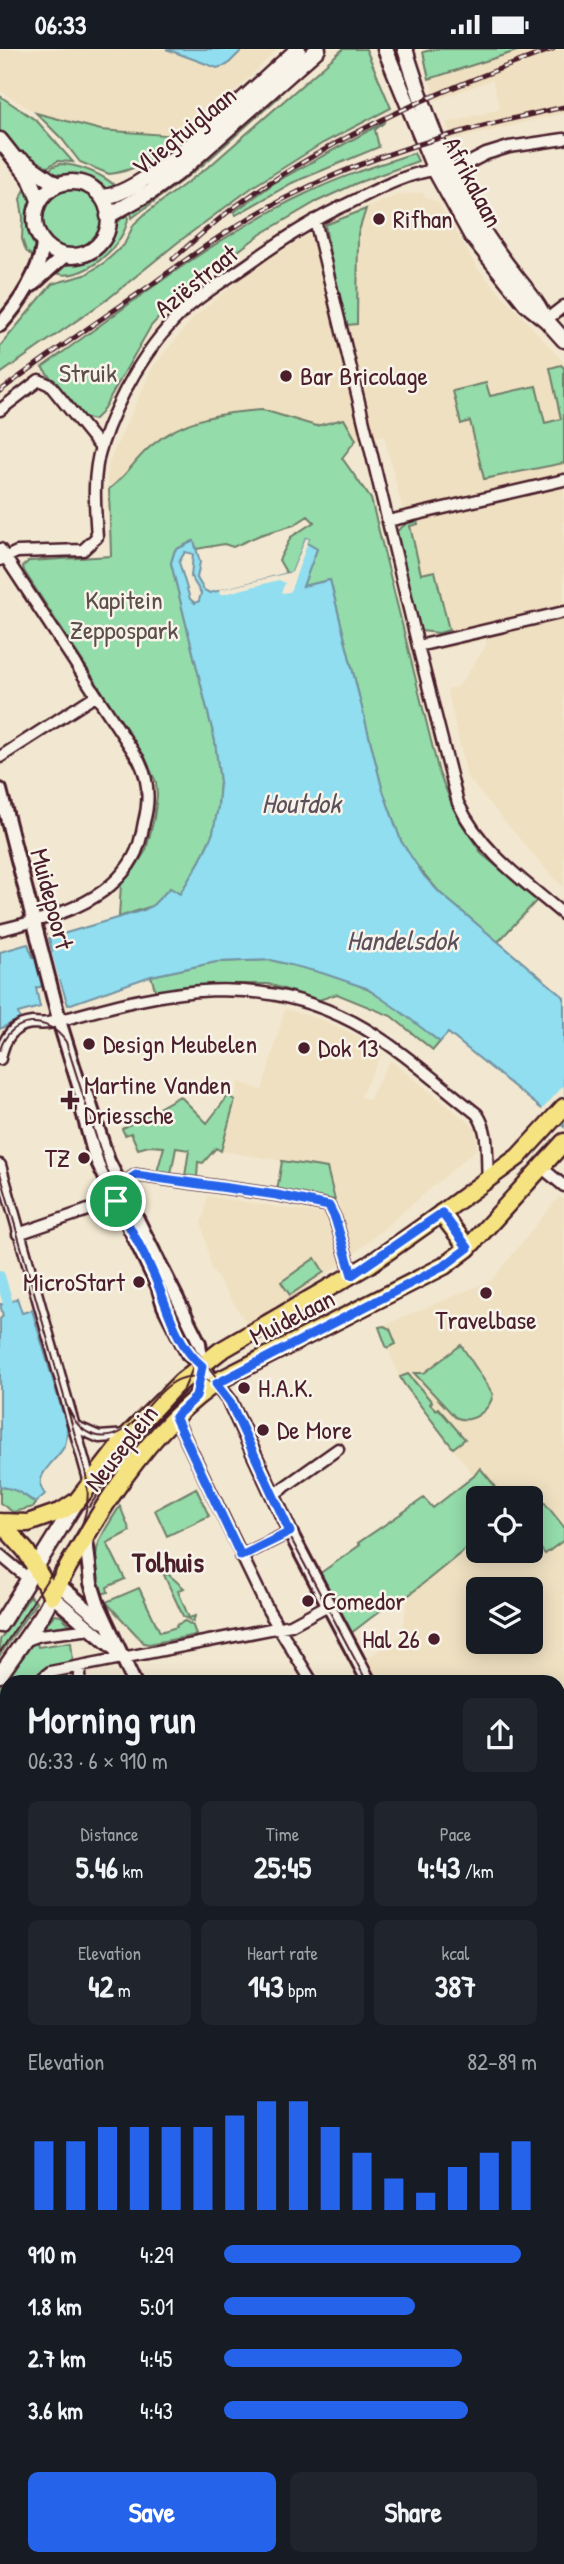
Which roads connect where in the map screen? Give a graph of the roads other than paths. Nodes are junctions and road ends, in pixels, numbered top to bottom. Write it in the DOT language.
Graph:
graph roads {
  1 [pos="298,49"];
  2 [pos="318,49"];
  3 [pos="385,49"];
  4 [pos="405,49"];
  5 [pos="564,139"];
  6 [pos="0,140"];
  7 [pos="12,155"];
  8 [pos="435,170"];
  9 [pos="452,172"];
  10 [pos="57,185"];
  11 [pos="102,197"];
  12 [pos="39,200"];
  13 [pos="108,216"];
  14 [pos="316,220"];
  15 [pos="43,243"];
  16 [pos="65,255"];
  17 [pos="24,292"];
  18 [pos="564,306"];
  19 [pos="546,320"];
  20 [pos="0,325"];
  21 [pos="564,340"];
  22 [pos="0,410"];
  23 [pos="101,448"];
  24 [pos="564,480"];
  25 [pos="387,521"];
  26 [pos="2,555"];
  27 [pos="564,611"];
  28 [pos="418,646"];
  29 [pos="95,696"];
  30 [pos="0,757"];
  31 [pos="1,796"];
  32 [pos="564,915"];
  33 [pos="33,922"];
  34 [pos="0,930"];
  35 [pos="60,1017"];
  36 [pos="0,1059"];
  37 [pos="564,1107"];
  38 [pos="560,1146"];
  39 [pos="0,1165"];
  40 [pos="541,1167"];
  41 [pos="488,1179"];
  42 [pos="564,1186"];
  43 [pos="120,1194"];
  44 [pos="442,1213"];
  45 [pos="18,1234"];
  46 [pos="468,1248"];
  47 [pos="352,1275"];
  48 [pos="202,1366"];
  49 [pos="219,1387"];
  50 [pos="196,1397"];
  51 [pos="175,1417"];
  52 [pos="74,1426"];
  53 [pos="128,1435"];
  54 [pos="338,1449"];
  55 [pos="90,1483"];
  56 [pos="273,1495"];
  57 [pos="77,1501"];
  58 [pos="0,1522"];
  59 [pos="290,1532"];
  60 [pos="86,1539"];
  61 [pos="0,1555"];
  62 [pos="241,1556"];
  63 [pos="33,1574"];
  64 [pos="55,1590"];
  65 [pos="328,1605"];
  66 [pos="0,1625"];
  67 [pos="108,1627"];
  68 [pos="278,1627"];
  69 [pos="92,1629"];
  70 [pos="24,1641"];
  71 [pos="125,1659"];
  72 [pos="81,1667"];
  73 [pos="0,1675"];
  74 [pos="52,1675"];
  75 [pos="80,1675"];
  76 [pos="131,1675"];
  77 [pos="308,1675"];
  78 [pos="365,1675"];
  1 -- 11 [label="main road, Vliegtuiglaan"];
  2 -- 13 [label="main road, Vliegtuiglaan"];
  3 -- 8 [label="main road, Afrikalaan"];
  4 -- 9 [label="main road, Afrikalaan"];
  5 -- 9 [label="street"];
  6 -- 7 [label="main road"];
  7 -- 10 [label="main road"];
  7 -- 12 [label="main road"];
  8 -- 14 [label="street, Aziëstraat"];
  8 -- 19 [label="main road, Afrikalaan"];
  9 -- 19 [label="main road, Afrikalaan"];
  10 -- 11 [label="main road"];
  10 -- 12 [label="main road"];
  11 -- 13 [label="main road"];
  12 -- 15 [label="main road"];
  13 -- 16 [label="main road"];
  14 -- 23 [label="street, Aziëstraat"];
  14 -- 25 [label="street"];
  15 -- 16 [label="main road"];
  15 -- 17 [label="street"];
  16 -- 17 [label="street"];
  17 -- 20 [label="street"];
  18 -- 19 [label="street"];
  19 -- 21 [label="main road, Afrikalaan"];
  22 -- 23 [label="street"];
  23 -- 26 [label="street, Aziëstraat"];
  24 -- 25 [label="street"];
  25 -- 28 [label="street"];
  26 -- 29 [label="street"];
  27 -- 28 [label="street"];
  28 -- 32 [label="street"];
  29 -- 30 [label="street"];
  29 -- 33 [label="street"];
  31 -- 33 [label="street, Muidepoort"];
  33 -- 34 [label="street"];
  33 -- 35 [label="street, Muidepoort"];
  35 -- 36 [label="street"];
  35 -- 41 [label="street"];
  35 -- 43 [label="street, Muidepoort"];
  37 -- 41 [label="main road, Muidelaan"];
  38 -- 40 [label="main road, Muidelaan"];
  39 -- 45 [label="street"];
  40 -- 42 [label="street"];
  40 -- 46 [label="main road, Muidelaan"];
  41 -- 44 [label="main road, Muidelaan"];
  43 -- 45 [label="street"];
  43 -- 47 [label="street"];
  43 -- 48 [label="street, Muidepoort"];
  44 -- 46 [label="main road"];
  44 -- 47 [label="main road, Muidelaan"];
  45 -- 52 [label="street"];
  46 -- 49 [label="main road, Muidelaan"];
  47 -- 48 [label="main road, Muidelaan"];
  48 -- 49 [label="street"];
  48 -- 50 [label="street, Neuseplein"];
  48 -- 53 [label="main road, Neuseplein"];
  49 -- 50 [label="main road, Muidelaan"];
  49 -- 56 [label="street"];
  50 -- 51 [label="main road, Neuseplein"];
  51 -- 60 [label="main road, Neuseplein"];
  51 -- 62 [label="street"];
  52 -- 53 [label="street, Neuseplein"];
  52 -- 55 [label="street, Neuseplein"];
  53 -- 55 [label="main road, Neuseplein"];
  54 -- 56 [label="street"];
  55 -- 57 [label="main road, Neuseplein"];
  56 -- 59 [label="street"];
  57 -- 58 [label="main road, Neuseplein"];
  57 -- 63 [label="main road, Neuseplein"];
  58 -- 63 [label="main road, Neuseplein"];
  59 -- 62 [label="street"];
  59 -- 65 [label="street"];
  60 -- 64 [label="main road, Neuseplein"];
  60 -- 67 [label="street, Neuseplein"];
  61 -- 63 [label="street"];
  62 -- 68 [label="street"];
  63 -- 64 [label="main road, Neuseplein"];
  63 -- 66 [label="main road"];
  64 -- 67 [label="street, Neuseplein"];
  64 -- 69 [label="street, Neuseplein"];
  64 -- 70 [label="main road"];
  65 -- 68 [label="street"];
  65 -- 78 [label="street"];
  67 -- 71 [label="street, Neuseplein"];
  68 -- 71 [label="street"];
  68 -- 77 [label="street"];
  69 -- 70 [label="street"];
  69 -- 71 [label="street, Neuseplein"];
  70 -- 73 [label="main road"];
  71 -- 72 [label="street"];
  71 -- 76 [label="street"];
  72 -- 74 [label="street"];
  72 -- 75 [label="street"];
}
